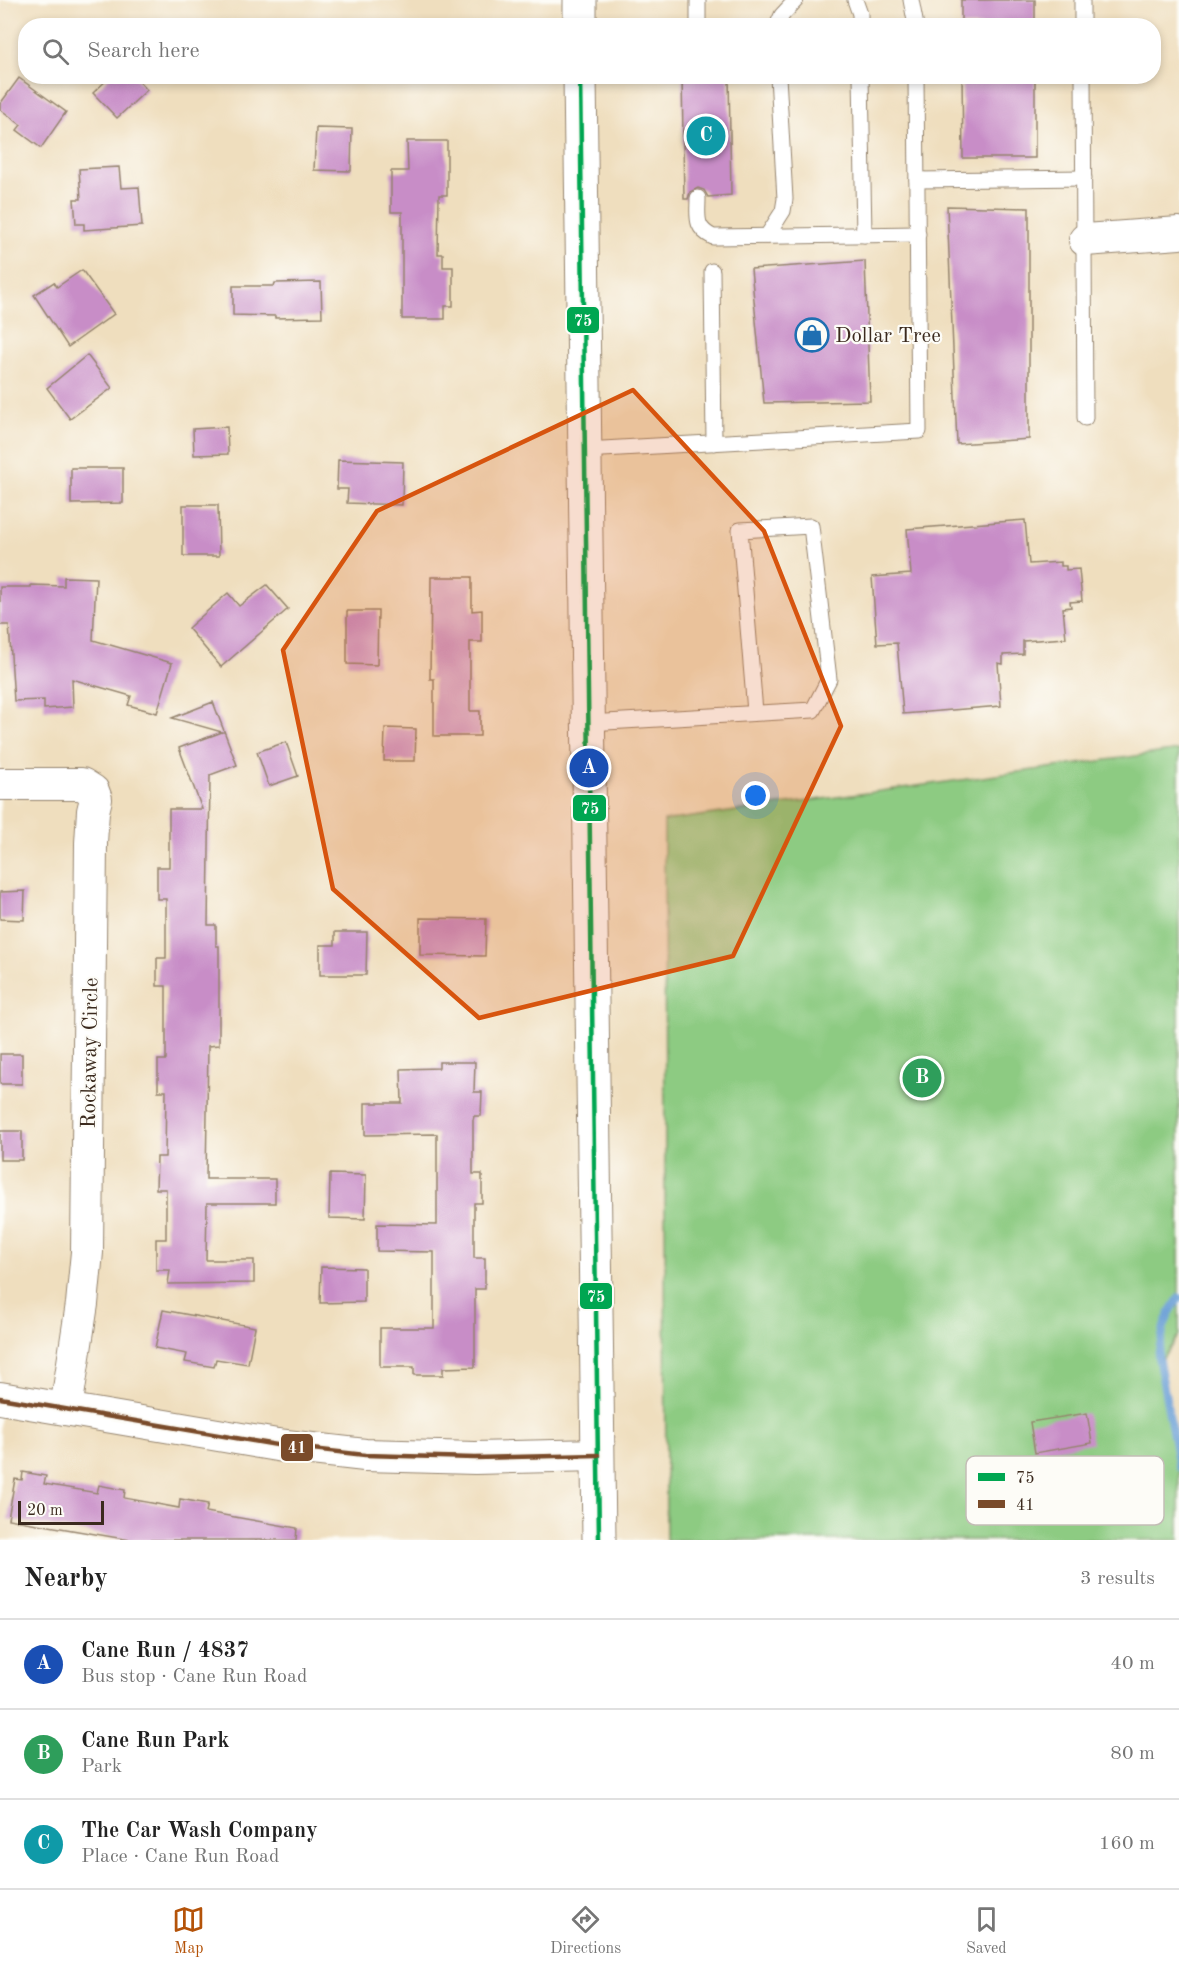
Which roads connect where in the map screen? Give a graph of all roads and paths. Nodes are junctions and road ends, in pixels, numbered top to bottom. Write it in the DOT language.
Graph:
graph roads {
  1 [pos="580,0"];
  2 [pos="698,0"];
  3 [pos="795,0"];
  4 [pos="855,0"];
  5 [pos="911,0"];
  6 [pos="1082,0"];
  7 [pos="580,18"];
  8 [pos="698,18"];
  9 [pos="781,18"];
  10 [pos="860,18"];
  11 [pos="914,18"];
  12 [pos="1082,18"];
  13 [pos="580,84"];
  14 [pos="778,84"];
  15 [pos="861,84"];
  16 [pos="916,84"];
  17 [pos="1083,84"];
  18 [pos="1084,178"];
  19 [pos="917,180"];
  20 [pos="698,198"];
  21 [pos="1179,233"];
  22 [pos="918,234"];
  23 [pos="864,235"];
  24 [pos="767,236"];
  25 [pos="1085,240"];
  26 [pos="712,271"];
  27 [pos="1085,418"];
  28 [pos="714,443"];
  29 [pos="585,450"];
  30 [pos="755,712"];
  31 [pos="589,723"];
  32 [pos="0,784"];
  33 [pos="0,1398"];
  34 [pos="66,1409"];
  35 [pos="598,1455"];
  36 [pos="599,1540"];
  1 -- 7 [label="highway"];
  2 -- 8 [label="lane"];
  3 -- 9 [label="lane"];
  4 -- 10 [label="lane"];
  5 -- 11 [label="lane"];
  6 -- 12 [label="lane"];
  13 -- 29 [label="highway"];
  14 -- 24 [label="lane"];
  15 -- 23 [label="lane"];
  16 -- 19 [label="lane"];
  17 -- 18 [label="lane"];
  18 -- 19 [label="lane"];
  18 -- 25 [label="lane"];
  19 -- 22 [label="lane"];
  20 -- 24 [label="lane"];
  21 -- 25 [label="street"];
  22 -- 23 [label="lane"];
  22 -- 28 [label="lane"];
  23 -- 24 [label="lane"];
  25 -- 27 [label="lane"];
  26 -- 28 [label="lane"];
  28 -- 29 [label="lane"];
  29 -- 31 [label="highway"];
  30 -- 30 [label="lane"];
  30 -- 31 [label="lane"];
  31 -- 35 [label="highway"];
  32 -- 34 [label="street, Rockaway Circle"];
  33 -- 34 [label="street"];
  34 -- 35 [label="street"];
  35 -- 36 [label="highway"];
}
